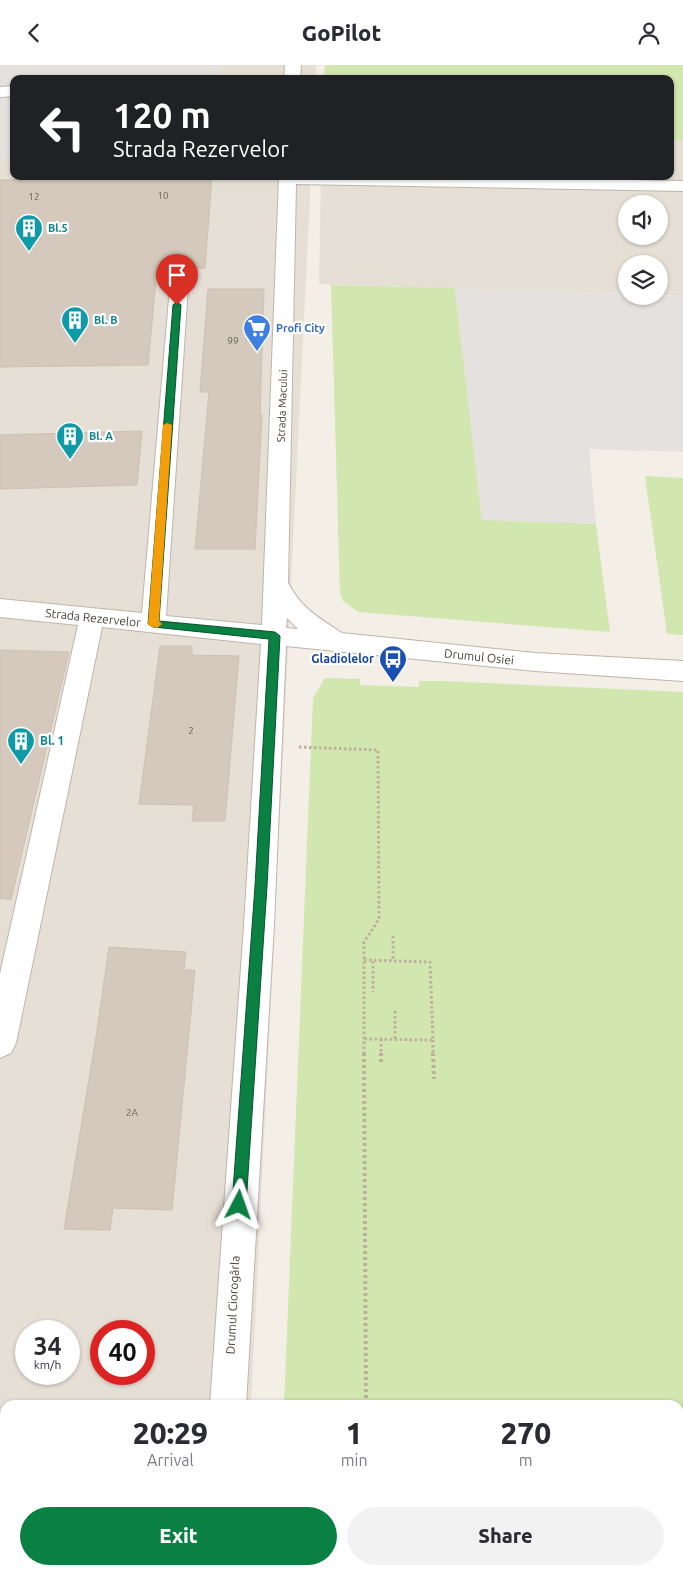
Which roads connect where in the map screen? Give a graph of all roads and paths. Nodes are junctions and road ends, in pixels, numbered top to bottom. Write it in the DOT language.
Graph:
graph roads {
  1 [pos="288,180"];
  2 [pos="406,180"];
  3 [pos="683,187"];
  4 [pos="179,287"];
  5 [pos="277,585"];
  6 [pos="0,608"];
  7 [pos="92,617"];
  8 [pos="153,624"];
  9 [pos="275,636"];
  10 [pos="342,643"];
  11 [pos="683,671"];
  12 [pos="268,746"];
  13 [pos="393,935"];
  14 [pos="364,960"];
  15 [pos="373,961"];
  16 [pos="393,961"];
  17 [pos="373,992"];
  18 [pos="395,1011"];
  19 [pos="364,1039"];
  20 [pos="381,1039"];
  21 [pos="395,1039"];
  22 [pos="433,1040"];
  23 [pos="0,1043"];
  24 [pos="381,1062"];
  25 [pos="434,1079"];
  26 [pos="228,1400"];
  27 [pos="366,1400"];
  1 -- 5 [label="street, Strada Macului"];
  2 -- 3 [label="street"];
  4 -- 8 [label="street"];
  5 -- 9 [label="street, Strada Macului"];
  5 -- 10 [label="street"];
  6 -- 7 [label="street, Strada Rezervelor"];
  7 -- 8 [label="street, Strada Rezervelor"];
  7 -- 23 [label="street"];
  8 -- 9 [label="street, Strada Rezervelor"];
  9 -- 10 [label="street, Drumul Osiei"];
  9 -- 12 [label="street, Drumul Ciorogârla"];
  10 -- 11 [label="street, Drumul Osiei"];
  12 -- 14 [label="path"];
  12 -- 26 [label="street, Drumul Ciorogârla"];
  13 -- 16 [label="path"];
  14 -- 15 [label="path"];
  14 -- 19 [label="path"];
  15 -- 16 [label="path"];
  15 -- 17 [label="path"];
  16 -- 22 [label="path"];
  18 -- 21 [label="path"];
  19 -- 20 [label="path"];
  19 -- 27 [label="path"];
  20 -- 21 [label="path"];
  20 -- 24 [label="path"];
  21 -- 22 [label="path"];
  22 -- 25 [label="path"];
}
